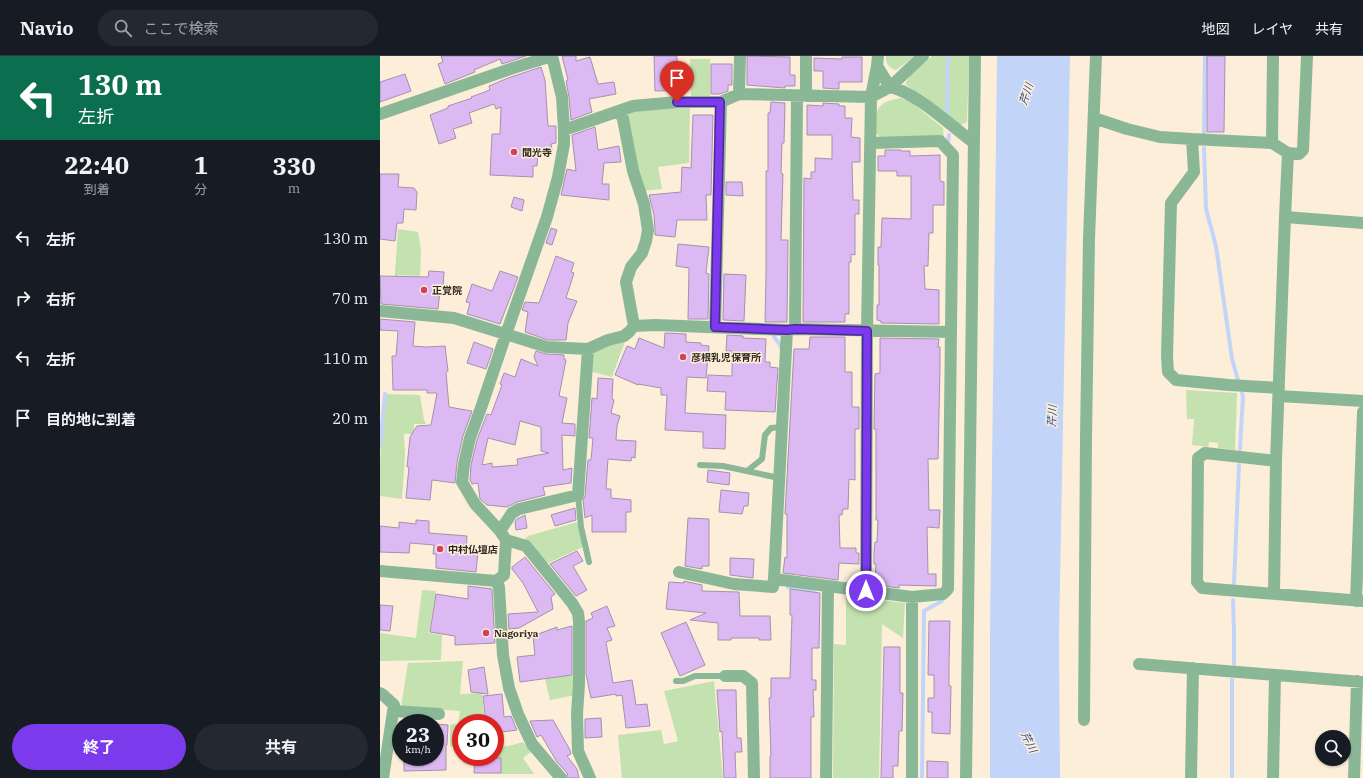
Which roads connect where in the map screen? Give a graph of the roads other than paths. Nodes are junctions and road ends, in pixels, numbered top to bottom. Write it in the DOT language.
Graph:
graph roads {
  1 [pos="552,56"];
  2 [pos="740,56"];
  3 [pos="806,56"];
  4 [pos="923,56"];
  5 [pos="975,56"];
  6 [pos="1096,56"];
  7 [pos="1273,56"];
  8 [pos="1307,56"];
  9 [pos="878,61"];
  10 [pos="890,87"];
  11 [pos="739,94"];
  12 [pos="801,96"];
  13 [pos="871,97"];
  14 [pos="720,102"];
  15 [pos="619,111"];
  16 [pos="380,114"];
  17 [pos="1094,118"];
  18 [pos="564,130"];
  19 [pos="1192,139"];
  20 [pos="973,142"];
  21 [pos="871,143"];
  22 [pos="1272,143"];
  23 [pos="1288,153"];
  24 [pos="1285,217"];
  25 [pos="1363,222"];
  26 [pos="380,311"];
  27 [pos="634,326"];
  28 [pos="715,327"];
  29 [pos="791,330"];
  30 [pos="867,331"];
  31 [pos="951,332"];
  32 [pos="506,334"];
  33 [pos="588,349"];
  34 [pos="1279,392"];
  35 [pos="1363,401"];
  36 [pos="1363,412"];
  37 [pos="782,428"];
  38 [pos="1276,461"];
  39 [pos="700,465"];
  40 [pos="747,471"];
  41 [pos="779,478"];
  42 [pos="578,495"];
  43 [pos="503,535"];
  44 [pos="589,562"];
  45 [pos="380,571"];
  46 [pos="679,572"];
  47 [pos="774,579"];
  48 [pos="496,581"];
  49 [pos="828,587"];
  50 [pos="866,591"];
  51 [pos="1274,593"];
  52 [pos="912,597"];
  53 [pos="1359,601"];
  54 [pos="1139,664"];
  55 [pos="1193,668"];
  56 [pos="1275,675"];
  57 [pos="725,676"];
  58 [pos="676,681"];
  59 [pos="1360,681"];
  60 [pos="380,693"];
  61 [pos="393,711"];
  62 [pos="440,714"];
  63 [pos="1084,720"];
  64 [pos="383,778"];
  65 [pos="561,778"];
  66 [pos="590,778"];
  67 [pos="754,778"];
  68 [pos="826,778"];
  69 [pos="912,778"];
  70 [pos="966,778"];
  71 [pos="1191,778"];
  72 [pos="1273,778"];
  73 [pos="1354,778"];
  1 -- 16 [label="street"];
  1 -- 18 [label="street"];
  2 -- 11 [label="street"];
  3 -- 12 [label="street"];
  4 -- 10 [label="street"];
  5 -- 20 [label="street"];
  6 -- 17 [label="street"];
  7 -- 22 [label="street"];
  8 -- 23 [label="street"];
  9 -- 10 [label="street"];
  9 -- 13 [label="street"];
  10 -- 13 [label="street"];
  10 -- 20 [label="street"];
  11 -- 12 [label="street"];
  11 -- 14 [label="street"];
  12 -- 13 [label="street"];
  12 -- 29 [label="street"];
  13 -- 21 [label="street"];
  14 -- 15 [label="street"];
  14 -- 28 [label="street"];
  15 -- 18 [label="street"];
  15 -- 27 [label="street"];
  17 -- 19 [label="street"];
  17 -- 63 [label="street"];
  18 -- 32 [label="street"];
  19 -- 22 [label="street"];
  19 -- 34 [label="street"];
  20 -- 70 [label="street"];
  21 -- 30 [label="street"];
  21 -- 31 [label="street"];
  22 -- 23 [label="street"];
  23 -- 24 [label="street"];
  24 -- 25 [label="street"];
  24 -- 34 [label="street"];
  26 -- 32 [label="street"];
  27 -- 28 [label="street"];
  27 -- 33 [label="street"];
  28 -- 29 [label="street"];
  29 -- 30 [label="street"];
  29 -- 37 [label="street"];
  30 -- 31 [label="street"];
  30 -- 50 [label="street"];
  31 -- 52 [label="street"];
  32 -- 33 [label="street"];
  32 -- 43 [label="street"];
  33 -- 42 [label="street"];
  34 -- 35 [label="street"];
  34 -- 38 [label="street"];
  36 -- 53 [label="street"];
  37 -- 40 [label="lane"];
  37 -- 41 [label="street"];
  38 -- 51 [label="street"];
  38 -- 51 [label="street"];
  39 -- 40 [label="lane"];
  40 -- 41 [label="lane"];
  41 -- 47 [label="street"];
  42 -- 43 [label="street"];
  42 -- 44 [label="lane"];
  43 -- 48 [label="street"];
  43 -- 66 [label="street"];
  45 -- 48 [label="street"];
  46 -- 47 [label="street"];
  47 -- 49 [label="street"];
  48 -- 65 [label="street"];
  49 -- 50 [label="street"];
  49 -- 68 [label="street"];
  50 -- 52 [label="street"];
  51 -- 53 [label="street"];
  52 -- 69 [label="street"];
  54 -- 55 [label="street"];
  55 -- 56 [label="street"];
  55 -- 71 [label="street"];
  56 -- 59 [label="street"];
  56 -- 72 [label="street"];
  57 -- 58 [label="lane"];
  57 -- 67 [label="street"];
  59 -- 73 [label="street"];
  60 -- 61 [label="street"];
  61 -- 62 [label="street"];
  61 -- 64 [label="street"];
}
